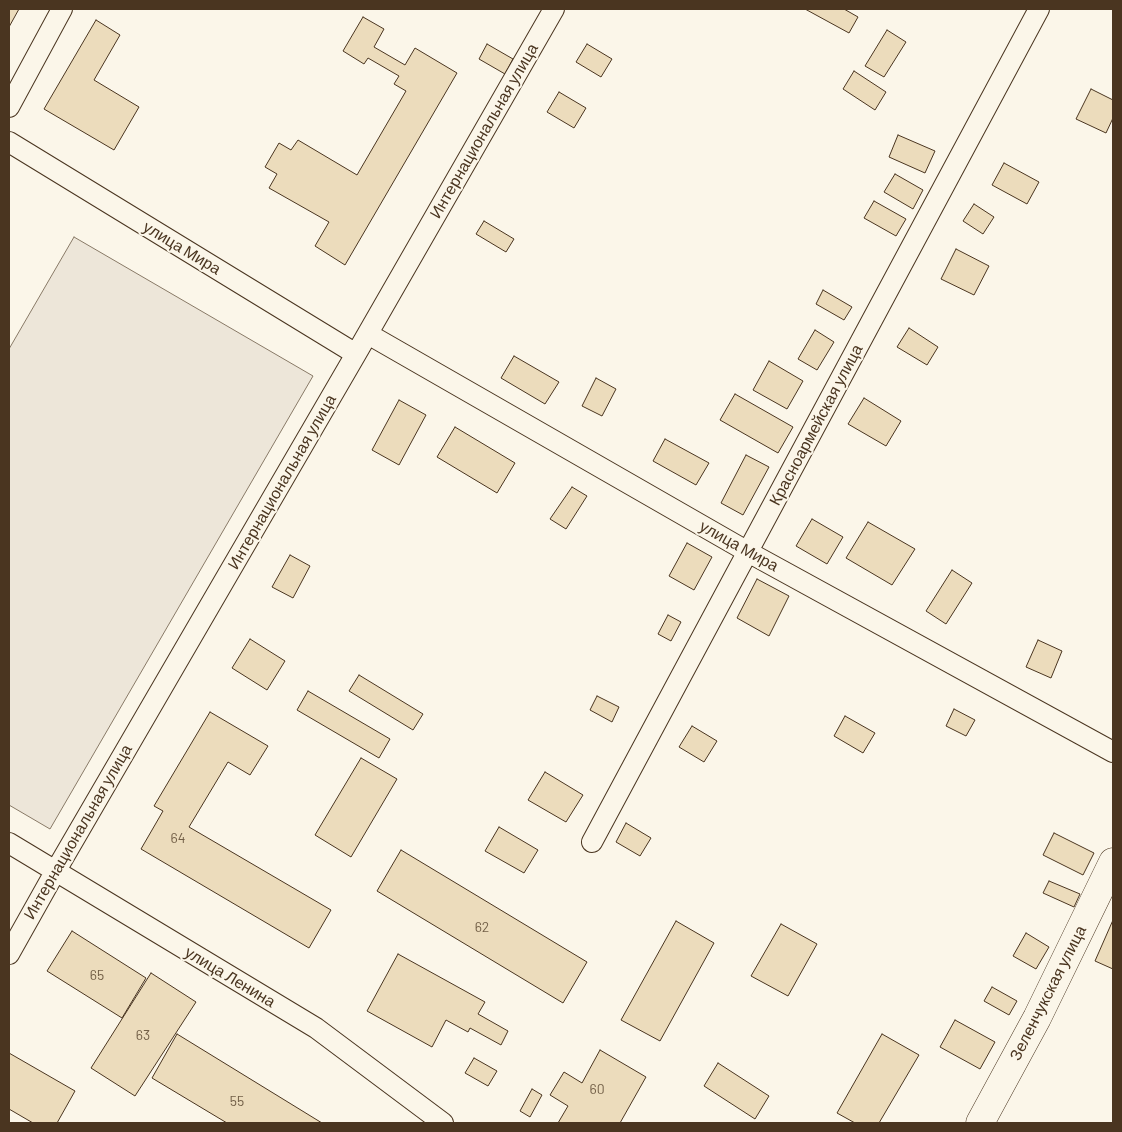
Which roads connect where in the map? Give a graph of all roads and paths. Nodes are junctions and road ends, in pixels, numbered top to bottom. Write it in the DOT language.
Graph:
graph roads {
  1 [pos="62,9"];
  2 [pos="554,9"];
  3 [pos="1039,9"];
  4 [pos="9,107"];
  5 [pos="9,142"];
  6 [pos="368,334"];
  7 [pos="356,354"];
  8 [pos="748,552"];
  9 [pos="1113,752"];
  10 [pos="592,842"];
  11 [pos="9,843"];
  12 [pos="1113,862"];
  13 [pos="54,872"];
  14 [pos="9,954"];
  15 [pos="443,1123"];
  16 [pos="980,1123"];
  1 -- 4 [label="street"];
  2 -- 6 [label="street, Интернациональная улица"];
  3 -- 8 [label="street, Красноармейская улица"];
  5 -- 7 [label="street, улица Мира"];
  6 -- 7 [label="street, Интернациональная улица"];
  6 -- 8 [label="street, улица Мира"];
  7 -- 13 [label="street, Интернациональная улица"];
  8 -- 9 [label="street, улица Мира"];
  8 -- 10 [label="street, Красноармейская улица"];
  11 -- 13 [label="street, улица Ленина"];
  12 -- 16 [label="street, Зеленчукская улица"];
  13 -- 14 [label="street, Интернациональная улица"];
  13 -- 15 [label="street, улица Ленина"];
}
